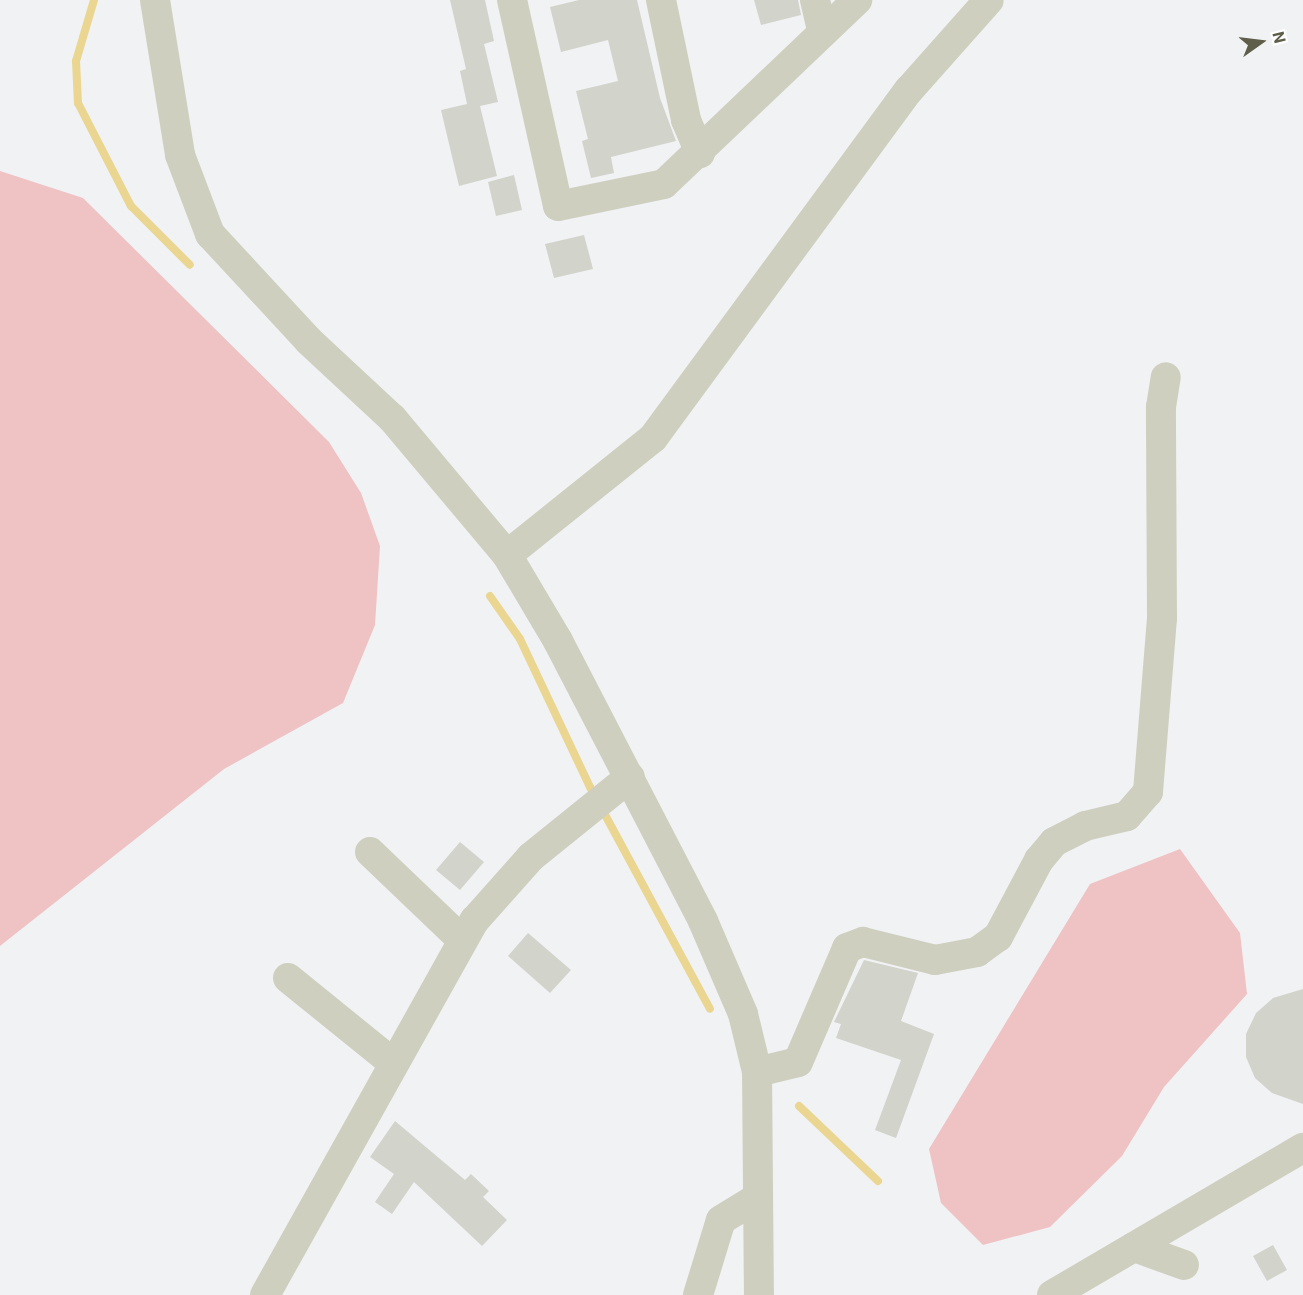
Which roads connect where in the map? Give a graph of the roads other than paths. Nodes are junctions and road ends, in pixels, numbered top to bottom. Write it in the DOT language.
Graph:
graph roads {
  1 [pos="155,0"];
  2 [pos="512,0"];
  3 [pos="661,0"];
  4 [pos="815,0"];
  5 [pos="857,0"];
  6 [pos="989,0"];
  7 [pos="822,30"];
  8 [pos="700,153"];
  9 [pos="1166,377"];
  10 [pos="507,555"];
  11 [pos="630,777"];
  12 [pos="370,852"];
  13 [pos="462,940"];
  14 [pos="288,978"];
  15 [pos="393,1063"];
  16 [pos="757,1072"];
  17 [pos="1303,1148"];
  18 [pos="757,1198"];
  19 [pos="1134,1247"];
  20 [pos="1184,1265"];
  21 [pos="265,1295"];
  22 [pos="698,1295"];
  23 [pos="759,1295"];
  24 [pos="1052,1295"];
  1 -- 10 [label="street"];
  2 -- 8 [label="street"];
  3 -- 8 [label="street"];
  4 -- 7 [label="street"];
  5 -- 7 [label="street"];
  6 -- 10 [label="street"];
  7 -- 8 [label="street"];
  9 -- 16 [label="street"];
  10 -- 11 [label="street"];
  11 -- 13 [label="street"];
  11 -- 16 [label="street"];
  12 -- 13 [label="street"];
  13 -- 15 [label="street"];
  14 -- 15 [label="street"];
  15 -- 21 [label="street"];
  16 -- 18 [label="street"];
  17 -- 19 [label="street"];
  18 -- 22 [label="street"];
  18 -- 23 [label="street"];
  19 -- 20 [label="street"];
  19 -- 24 [label="street"];
}
